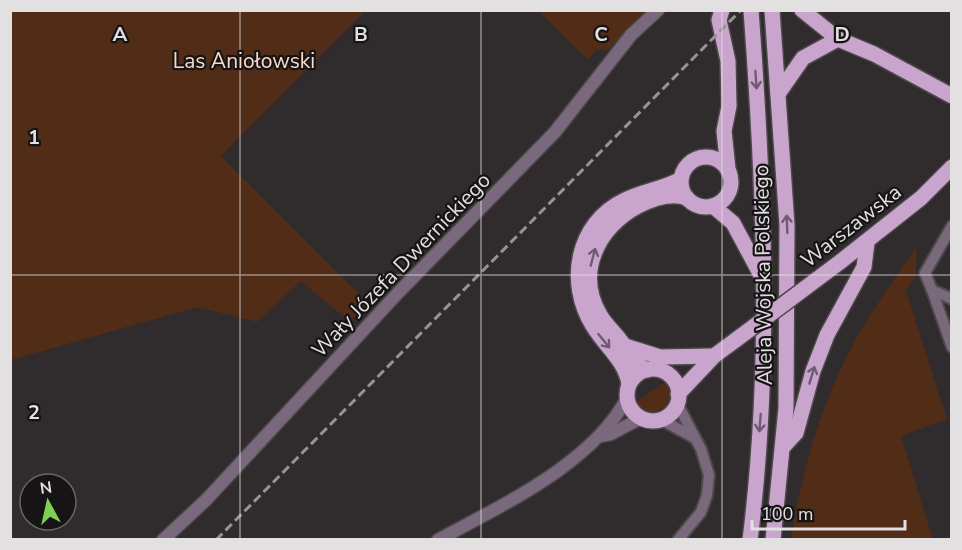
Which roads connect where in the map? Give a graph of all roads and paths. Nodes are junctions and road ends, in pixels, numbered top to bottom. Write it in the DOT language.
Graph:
graph roads {
  1 [pos="658,10"];
  2 [pos="751,10"];
  3 [pos="772,10"];
  4 [pos="802,10"];
  5 [pos="717,14"];
  6 [pos="838,39"];
  7 [pos="778,94"];
  8 [pos="951,96"];
  9 [pos="724,131"];
  10 [pos="705,156"];
  11 [pos="951,167"];
  12 [pos="728,168"];
  13 [pos="681,179"];
  14 [pos="687,198"];
  15 [pos="713,206"];
  16 [pos="951,226"];
  17 [pos="867,243"];
  18 [pos="764,280"];
  19 [pos="932,290"];
  20 [pos="951,299"];
  21 [pos="626,346"];
  22 [pos="951,347"];
  23 [pos="707,357"];
  24 [pos="647,370"];
  25 [pos="667,373"];
  26 [pos="628,391"];
  27 [pos="678,398"];
  28 [pos="641,418"];
  29 [pos="660,419"];
  30 [pos="601,436"];
  31 [pos="693,437"];
  32 [pos="783,447"];
  33 [pos="163,540"];
  34 [pos="438,540"];
  35 [pos="678,540"];
  36 [pos="750,540"];
  37 [pos="773,540"];
  1 -- 33 [label="street, Wały Józefa Dwernickiego"];
  2 -- 18 [label="main road, Aleja Wojska Polskiego, one-way"];
  3 -- 7 [label="main road, Aleja Wojska Polskiego"];
  4 -- 6 [label="main road"];
  5 -- 9 [label="main road"];
  6 -- 7 [label="main road"];
  6 -- 8 [label="main road"];
  32 -- 7 [label="main road, Aleja Wojska Polskiego, one-way"];
  9 -- 10 [label="main road"];
  9 -- 12 [label="main road"];
  10 -- 12 [label="main road"];
  10 -- 13 [label="main road"];
  11 -- 17 [label="main road, Warszawska"];
  12 -- 15 [label="main road"];
  13 -- 14 [label="main road"];
  13 -- 26 [label="main road, one-way"];
  14 -- 15 [label="main road"];
  21 -- 14 [label="main road, one-way"];
  15 -- 18 [label="main road"];
  16 -- 19 [label="street"];
  17 -- 23 [label="main road, Warszawska, bridge"];
  32 -- 17 [label="main road, one-way"];
  18 -- 36 [label="main road, Aleja Wojska Polskiego, one-way"];
  19 -- 20 [label="street"];
  19 -- 22 [label="street"];
  21 -- 23 [label="main road"];
  21 -- 24 [label="main road"];
  23 -- 25 [label="main road, Warszawska"];
  23 -- 27 [label="main road, Warszawska"];
  24 -- 25 [label="main road"];
  24 -- 26 [label="main road"];
  25 -- 27 [label="main road"];
  26 -- 28 [label="main road"];
  26 -- 30 [label="street"];
  27 -- 29 [label="main road"];
  27 -- 31 [label="street"];
  28 -- 29 [label="main road"];
  28 -- 30 [label="street"];
  29 -- 31 [label="street"];
  30 -- 34 [label="street"];
  31 -- 35 [label="street"];
  32 -- 37 [label="main road, Aleja Wojska Polskiego"];
}
